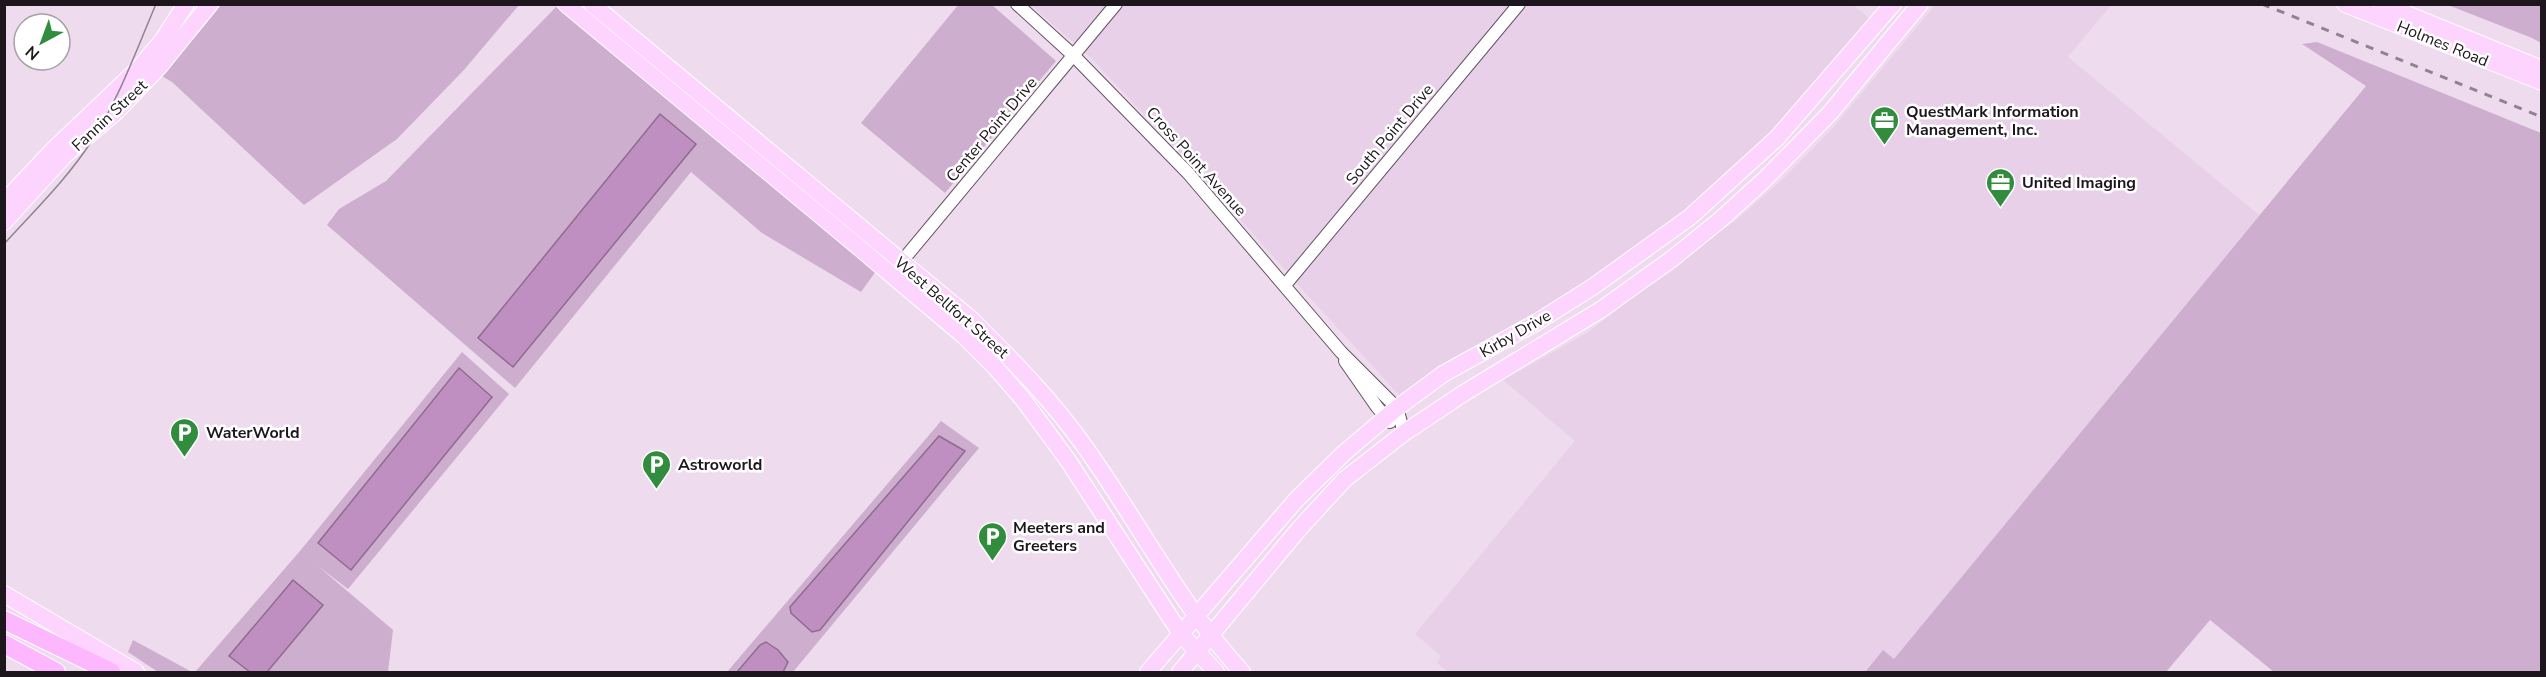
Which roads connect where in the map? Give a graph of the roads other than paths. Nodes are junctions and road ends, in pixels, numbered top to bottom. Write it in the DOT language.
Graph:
graph roads {
  1 [pos="186,4"];
  2 [pos="210,4"];
  3 [pos="566,4"];
  4 [pos="592,4"];
  5 [pos="1017,4"];
  6 [pos="1116,4"];
  7 [pos="1519,4"];
  8 [pos="1893,4"];
  9 [pos="1920,4"];
  10 [pos="2345,4"];
  11 [pos="2382,4"];
  12 [pos="1871,32"];
  13 [pos="1887,45"];
  14 [pos="1074,56"];
  15 [pos="2541,69"];
  16 [pos="2541,82"];
  17 [pos="1748,164"];
  18 [pos="1764,180"];
  19 [pos="4,202"];
  20 [pos="4,222"];
  21 [pos="1659,240"];
  22 [pos="1673,258"];
  23 [pos="896,268"];
  24 [pos="1285,285"];
  25 [pos="1537,322"];
  26 [pos="1550,342"];
  27 [pos="1391,413"];
  28 [pos="1404,433"];
  29 [pos="1084,446"];
  30 [pos="1067,459"];
  31 [pos="1176,584"];
  32 [pos="1221,588"];
  33 [pos="4,594"];
  34 [pos="1197,616"];
  35 [pos="4,620"];
  36 [pos="1181,634"];
  37 [pos="1211,634"];
  38 [pos="4,644"];
  39 [pos="1197,652"];
  40 [pos="57,672"];
  41 [pos="111,672"];
  42 [pos="136,672"];
  43 [pos="1148,672"];
  44 [pos="1180,672"];
  45 [pos="1216,672"];
  46 [pos="1242,672"];
  1 -- 19 [label="main road, Fannin Street"];
  2 -- 20 [label="main road, Fannin Street"];
  3 -- 23 [label="main road, West Bellfort Street"];
  4 -- 23 [label="main road, West Bellfort Street"];
  5 -- 14 [label="street, Cross Point Avenue"];
  6 -- 14 [label="street, Center Point Drive"];
  7 -- 24 [label="street, South Point Drive"];
  8 -- 12 [label="main road, Kirby Drive"];
  9 -- 13 [label="main road, Kirby Drive"];
  10 -- 16 [label="main road, Holmes Road"];
  11 -- 15 [label="main road, Holmes Road"];
  12 -- 13 [label="main road"];
  12 -- 17 [label="main road, Kirby Drive"];
  13 -- 18 [label="main road, Kirby Drive"];
  14 -- 23 [label="street, Center Point Drive"];
  14 -- 24 [label="street, Cross Point Avenue"];
  17 -- 18 [label="main road"];
  17 -- 21 [label="main road, Kirby Drive"];
  18 -- 22 [label="main road, Kirby Drive"];
  21 -- 22 [label="main road"];
  21 -- 25 [label="main road, Kirby Drive"];
  22 -- 26 [label="main road, Kirby Drive"];
  23 -- 29 [label="main road, West Bellfort Street"];
  23 -- 30 [label="main road, West Bellfort Street"];
  24 -- 27 [label="street, Cross Point Avenue"];
  25 -- 26 [label="main road"];
  25 -- 27 [label="main road, Kirby Drive"];
  26 -- 28 [label="main road, Kirby Drive"];
  27 -- 28 [label="street, Cross Point Avenue"];
  27 -- 32 [label="main road, Kirby Drive"];
  28 -- 37 [label="main road, Kirby Drive"];
  29 -- 30 [label="main road"];
  29 -- 31 [label="main road, West Bellfort Street"];
  30 -- 36 [label="main road, West Bellfort Street"];
  31 -- 32 [label="main road"];
  31 -- 34 [label="main road, West Bellfort Street"];
  32 -- 34 [label="main road, Kirby Drive"];
  33 -- 42 [label="main road"];
  34 -- 36 [label="main road, Kirby Drive"];
  34 -- 37 [label="main road, West Bellfort Street"];
  35 -- 41 [label="highway"];
  36 -- 39 [label="main road, West Bellfort Street"];
  36 -- 43 [label="main road, Kirby Drive"];
  37 -- 39 [label="main road, Kirby Drive"];
  37 -- 46 [label="main road, West Bellfort Street"];
  38 -- 40 [label="highway"];
  39 -- 44 [label="main road, Kirby Drive"];
  39 -- 45 [label="main road, West Bellfort Street"];
}
